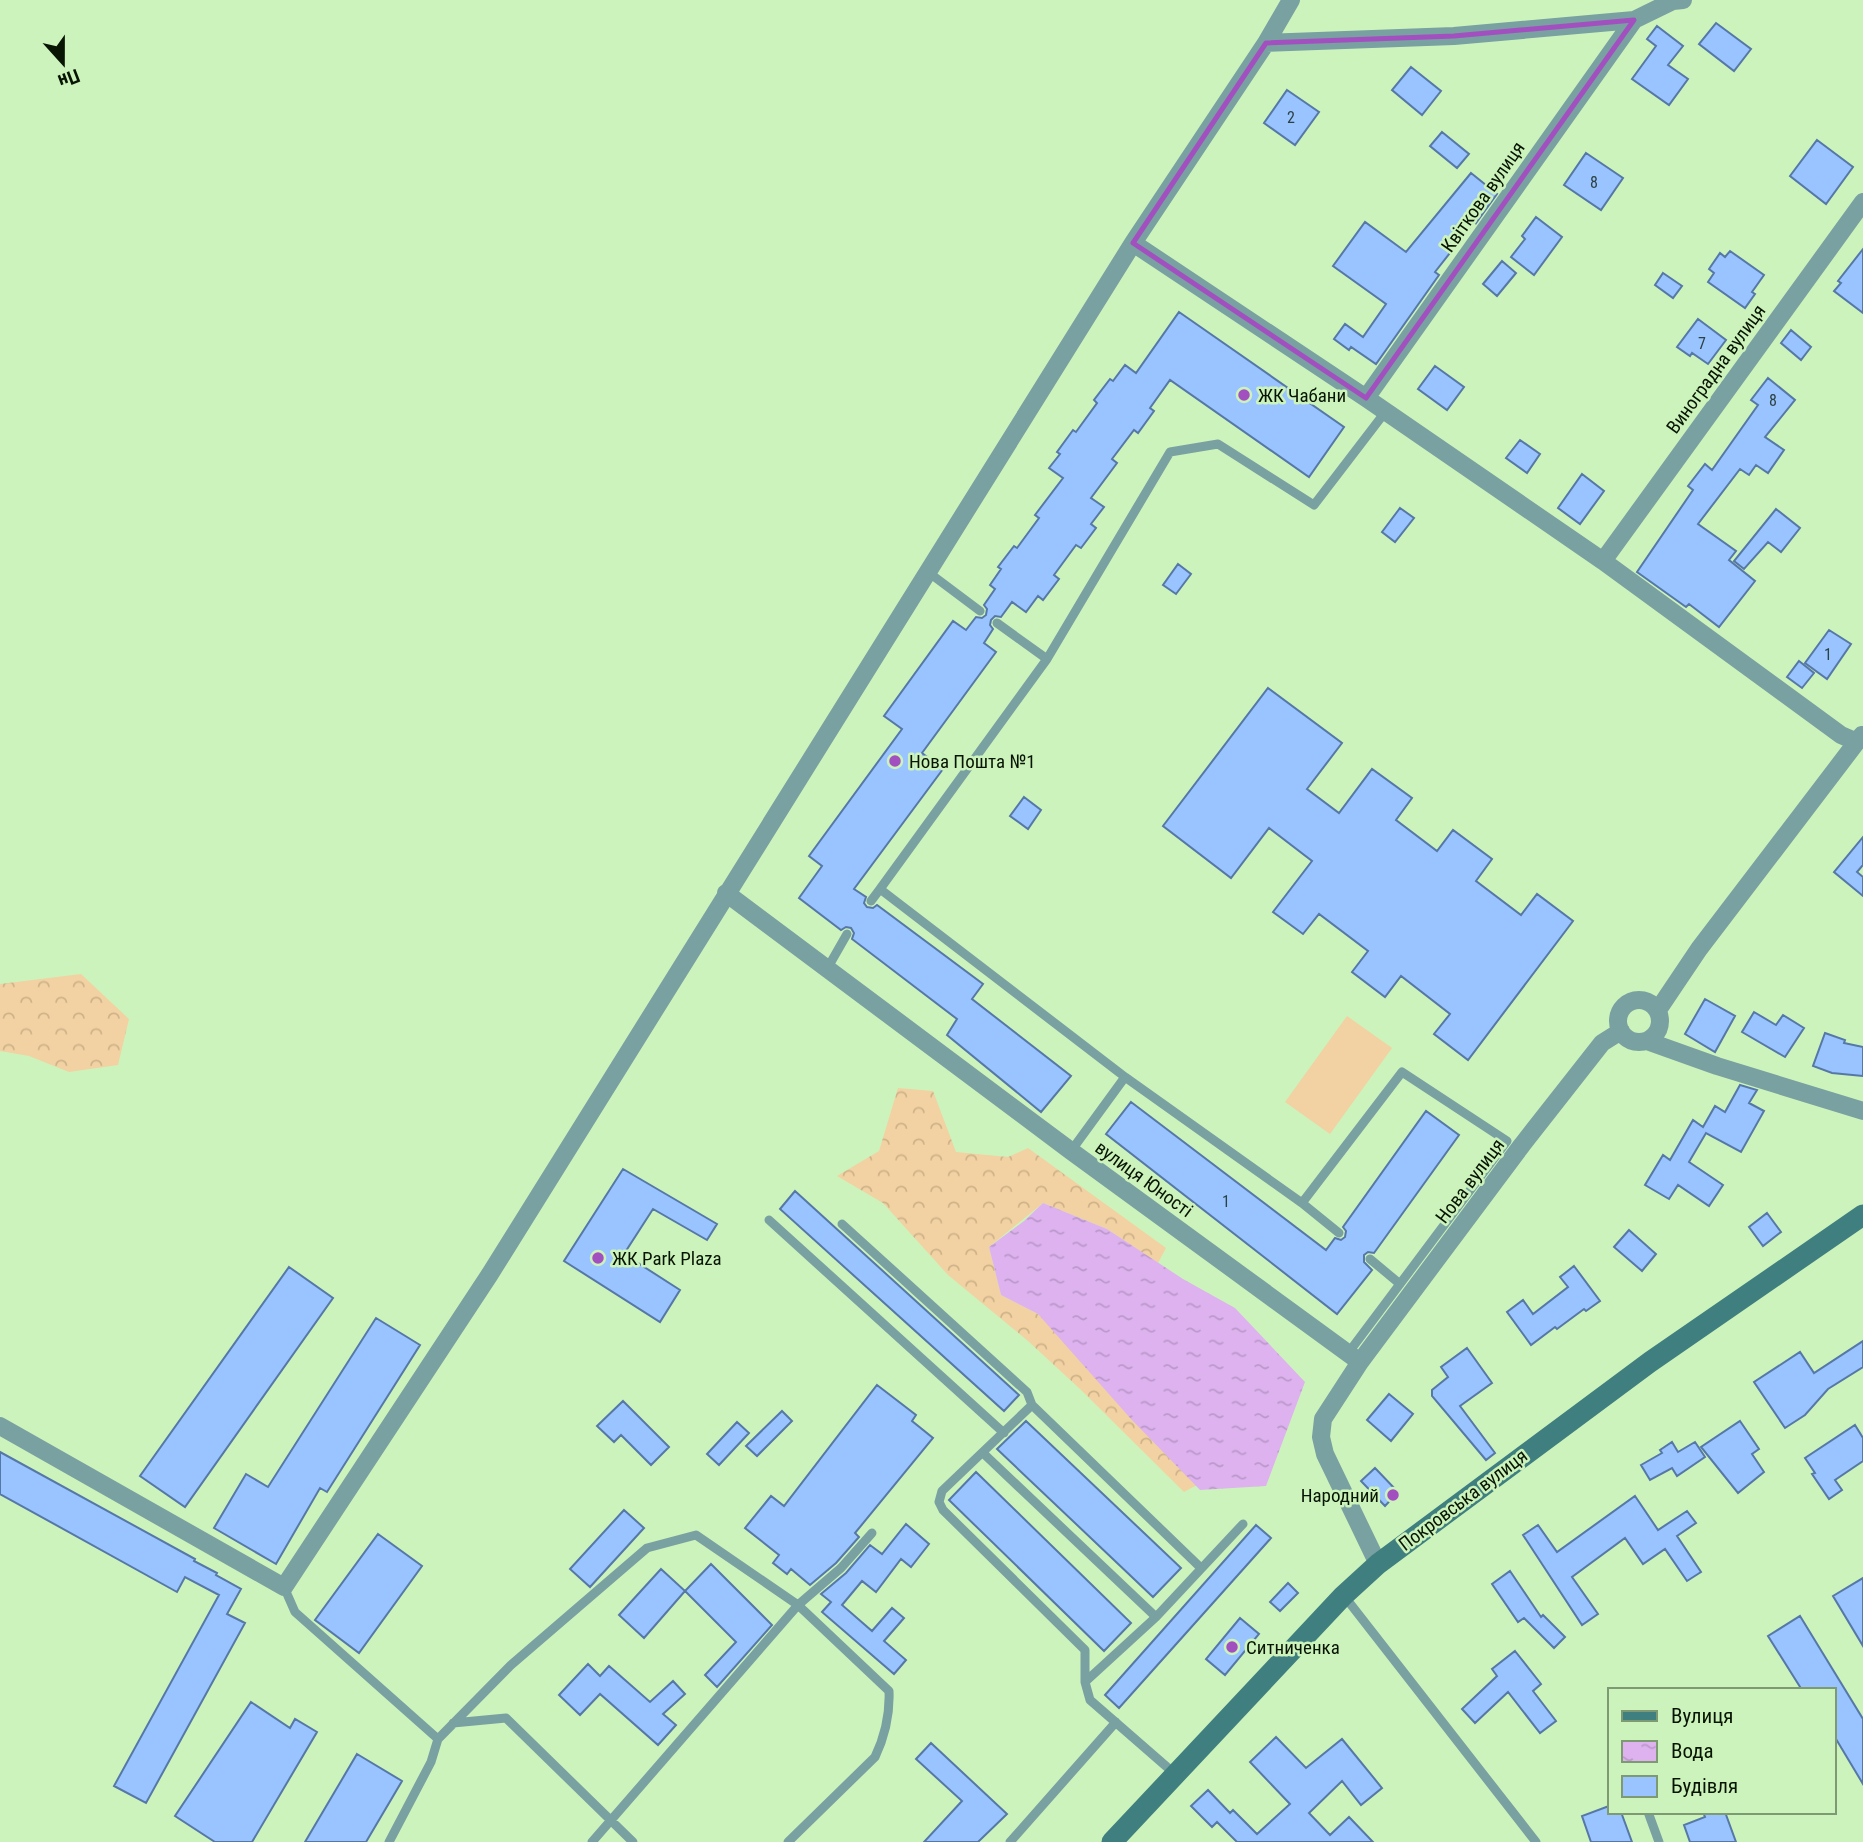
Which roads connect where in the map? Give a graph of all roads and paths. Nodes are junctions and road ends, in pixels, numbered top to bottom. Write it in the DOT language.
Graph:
graph roads {
  1 [pos="1291,0"];
  2 [pos="1676,0"];
  3 [pos="1634,20"];
  4 [pos="1266,43"];
  5 [pos="1863,202"];
  6 [pos="1133,243"];
  7 [pos="1366,398"];
  8 [pos="1385,411"];
  9 [pos="1604,561"];
  10 [pos="928,572"];
  11 [pos="980,611"];
  12 [pos="997,623"];
  13 [pos="1047,659"];
  14 [pos="1860,738"];
  15 [pos="880,889"];
  16 [pos="726,892"];
  17 [pos="871,901"];
  18 [pos="847,934"];
  19 [pos="827,970"];
  20 [pos="1658,1010"];
  21 [pos="1621,1031"];
  22 [pos="1647,1041"];
  23 [pos="1125,1077"];
  24 [pos="1863,1111"];
  25 [pos="1071,1151"];
  26 [pos="1302,1203"];
  27 [pos="1863,1215"];
  28 [pos="769,1220"];
  29 [pos="842,1224"];
  30 [pos="1339,1233"];
  31 [pos="1370,1259"];
  32 [pos="1400,1284"];
  33 [pos="1354,1357"];
  34 [pos="1032,1405"];
  35 [pos="0,1426"];
  36 [pos="1004,1433"];
  37 [pos="984,1453"];
  38 [pos="1243,1524"];
  39 [pos="872,1533"];
  40 [pos="1378,1564"];
  41 [pos="1201,1568"];
  42 [pos="284,1587"];
  43 [pos="1343,1596"];
  44 [pos="798,1605"];
  45 [pos="1156,1616"];
  46 [pos="1085,1682"];
  47 [pos="1116,1722"];
  48 [pos="453,1723"];
  49 [pos="438,1739"];
  50 [pos="1175,1774"];
  51 [pos="1649,1814"];
  52 [pos="611,1821"];
  53 [pos="1528,1832"];
  54 [pos="389,1842"];
  55 [pos="592,1842"];
  56 [pos="633,1842"];
  57 [pos="788,1842"];
  58 [pos="1010,1842"];
  59 [pos="1112,1842"];
  60 [pos="1525,1842"];
  61 [pos="1536,1842"];
  62 [pos="1659,1842"];
  1 -- 4 [label="street"];
  2 -- 3 [label="street"];
  3 -- 4 [label="street"];
  3 -- 7 [label="street, Квіткова вулиця"];
  4 -- 6 [label="street"];
  5 -- 9 [label="street, Виноградна вулиця"];
  6 -- 7 [label="street"];
  6 -- 10 [label="street"];
  7 -- 8 [label="street"];
  8 -- 9 [label="street"];
  8 -- 13 [label="lane"];
  9 -- 14 [label="street"];
  10 -- 11 [label="lane"];
  10 -- 16 [label="street"];
  12 -- 13 [label="lane"];
  13 -- 15 [label="lane"];
  14 -- 20 [label="street"];
  15 -- 17 [label="lane"];
  15 -- 23 [label="lane"];
  16 -- 19 [label="street, вулиця Юності"];
  16 -- 42 [label="street"];
  18 -- 19 [label="lane"];
  19 -- 25 [label="street, вулиця Юності"];
  20 -- 21 [label="street"];
  20 -- 22 [label="street"];
  21 -- 22 [label="street"];
  21 -- 33 [label="street, Нова вулиця"];
  22 -- 24 [label="street"];
  23 -- 25 [label="lane"];
  23 -- 26 [label="lane"];
  25 -- 33 [label="street, вулиця Юності"];
  26 -- 30 [label="lane"];
  26 -- 32 [label="lane"];
  27 -- 40 [label="street, Покровська вулиця"];
  28 -- 36 [label="lane"];
  29 -- 34 [label="lane"];
  31 -- 32 [label="lane"];
  32 -- 33 [label="lane"];
  33 -- 40 [label="street"];
  34 -- 36 [label="lane"];
  34 -- 41 [label="lane"];
  35 -- 42 [label="street"];
  36 -- 37 [label="lane"];
  37 -- 45 [label="lane"];
  37 -- 46 [label="lane"];
  38 -- 41 [label="lane"];
  39 -- 44 [label="lane"];
  40 -- 43 [label="street, Покровська вулиця"];
  41 -- 45 [label="lane"];
  42 -- 49 [label="lane"];
  43 -- 50 [label="street, Покровська вулиця"];
  43 -- 53 [label="lane"];
  44 -- 48 [label="lane"];
  44 -- 52 [label="lane"];
  44 -- 57 [label="lane"];
  45 -- 46 [label="lane"];
  46 -- 47 [label="lane"];
  47 -- 50 [label="lane"];
  47 -- 58 [label="lane"];
  48 -- 49 [label="lane"];
  48 -- 52 [label="lane"];
  49 -- 54 [label="lane"];
  50 -- 59 [label="street, Покровська вулиця"];
  51 -- 62 [label="lane"];
  52 -- 55 [label="lane"];
  52 -- 56 [label="lane"];
  53 -- 60 [label="lane"];
  53 -- 61 [label="lane"];
}
